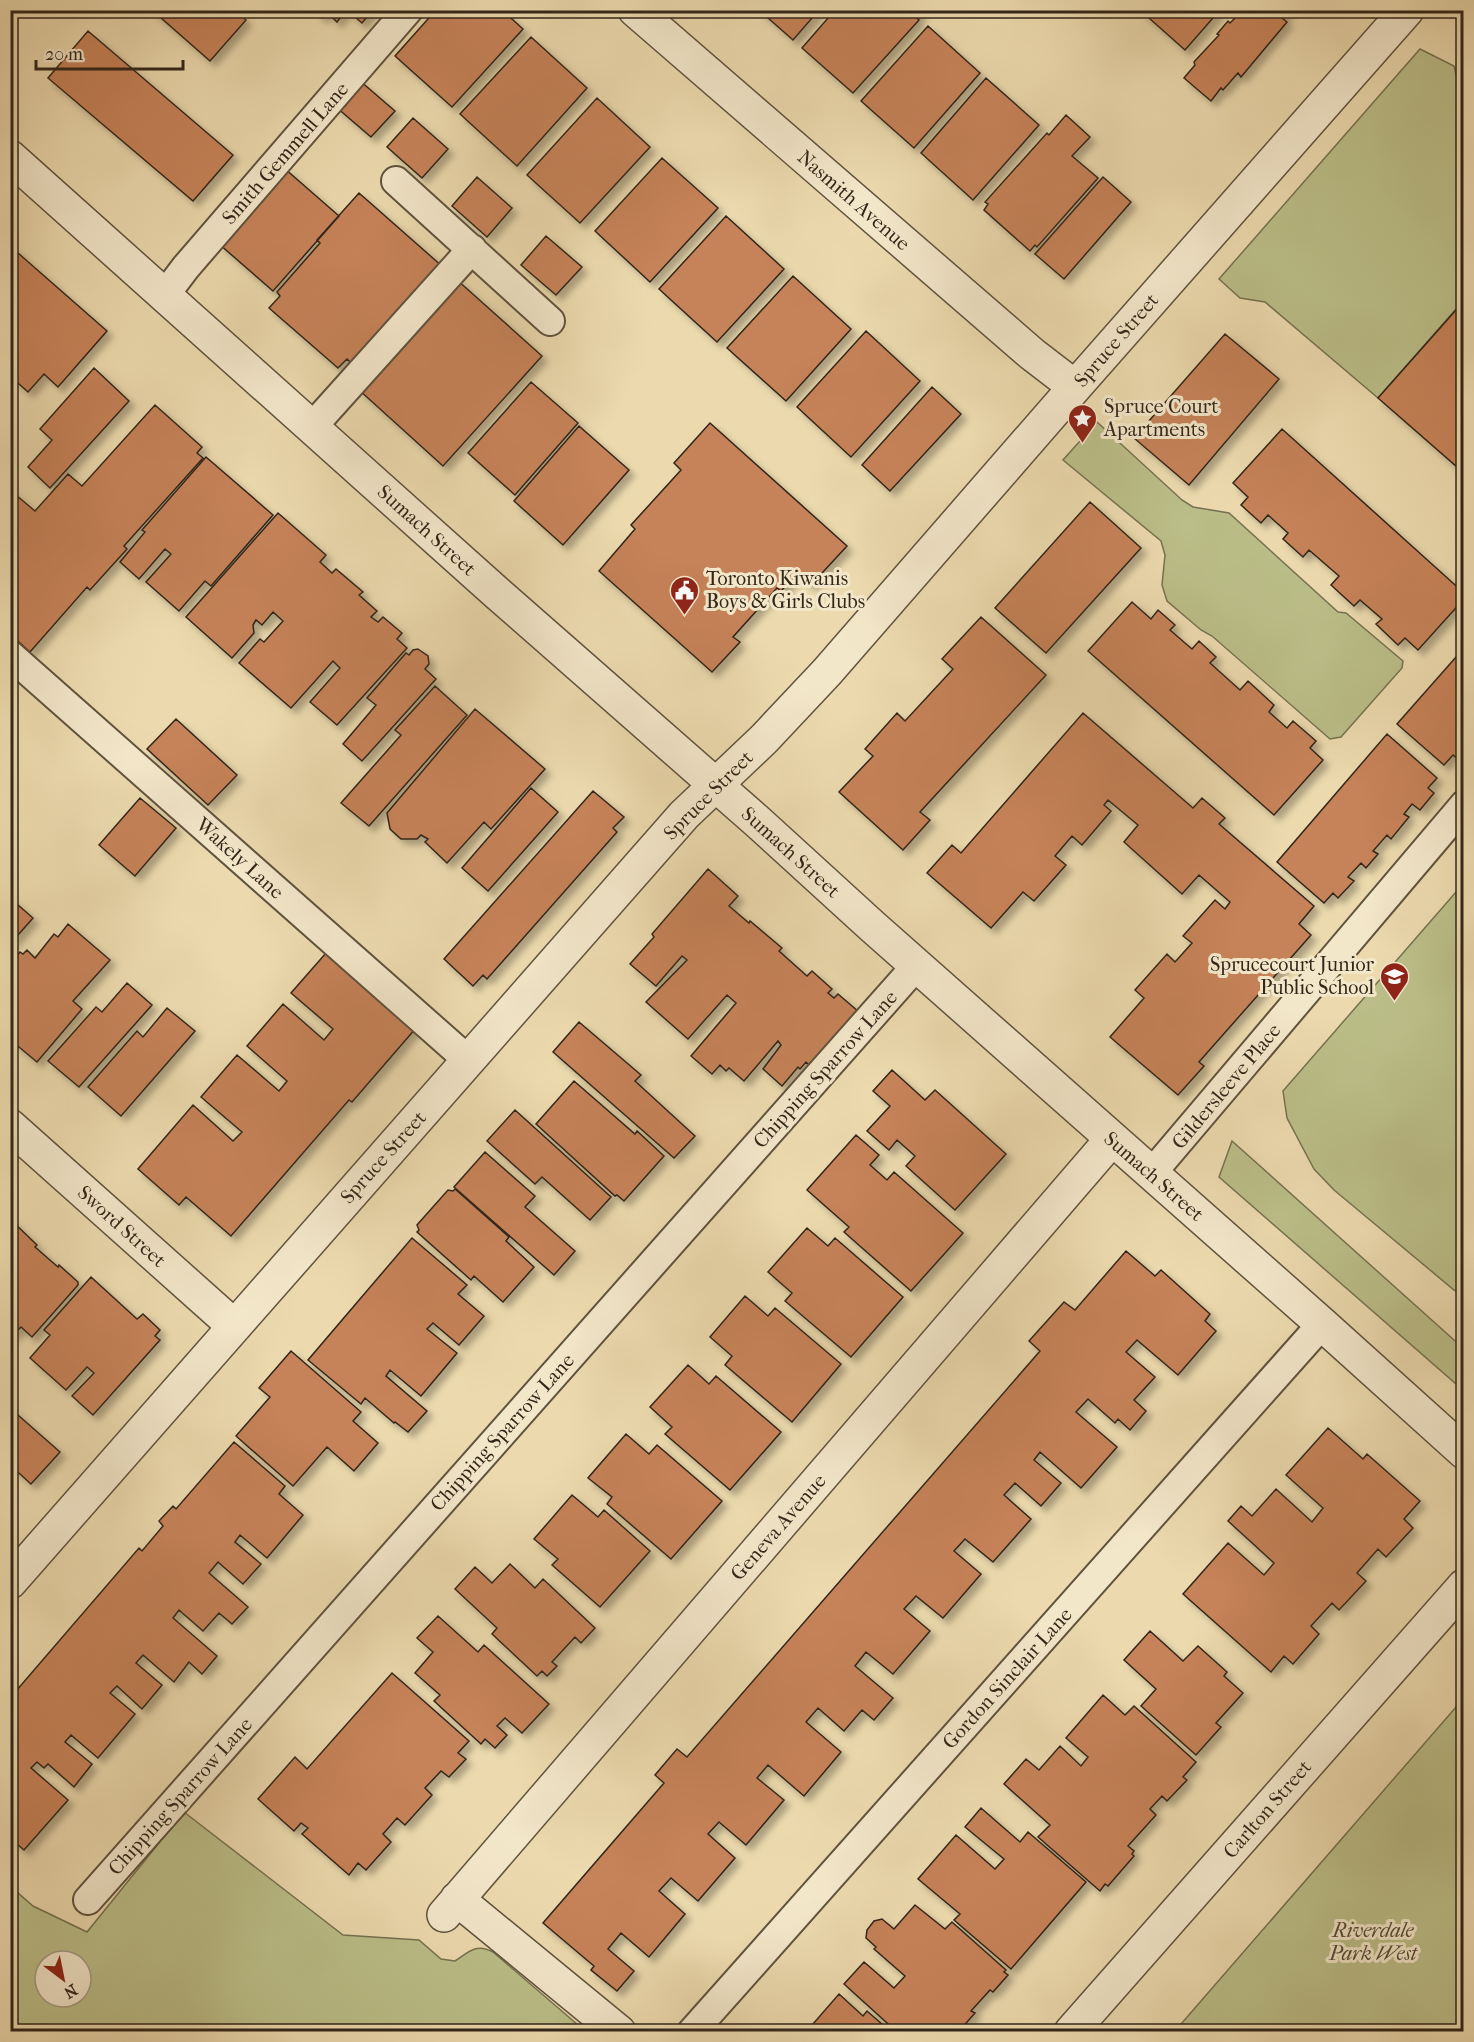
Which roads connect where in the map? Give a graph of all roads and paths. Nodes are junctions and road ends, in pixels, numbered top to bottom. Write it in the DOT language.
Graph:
graph roads {
  1 [pos="408,10"];
  2 [pos="635,10"];
  3 [pos="1407,10"];
  4 [pos="10,157"];
  5 [pos="396,182"];
  6 [pos="472,249"];
  7 [pos="164,296"];
  8 [pos="550,321"];
  9 [pos="1075,387"];
  10 [pos="312,428"];
  11 [pos="10,655"];
  12 [pos="716,785"];
  13 [pos="1464,805"];
  14 [pos="917,965"];
  15 [pos="469,1061"];
  16 [pos="10,1126"];
  17 [pos="1112,1140"];
  18 [pos="1151,1174"];
  19 [pos="1322,1324"];
  20 [pos="234,1326"];
  21 [pos="1464,1452"];
  22 [pos="10,1582"];
  23 [pos="1464,1586"];
  24 [pos="88,1900"];
  25 [pos="619,2031"];
  26 [pos="693,2031"];
  27 [pos="1071,2031"];
  1 -- 7 [label="lane, Smith Gemmell Lane"];
  2 -- 9 [label="street, Nasmith Avenue"];
  3 -- 9 [label="street, Spruce Street"];
  4 -- 7 [label="street, Sumach Street"];
  5 -- 6 [label="lane"];
  6 -- 8 [label="lane"];
  6 -- 10 [label="lane"];
  7 -- 10 [label="street, Sumach Street"];
  9 -- 12 [label="street, Spruce Street"];
  10 -- 12 [label="street, Sumach Street"];
  11 -- 15 [label="lane, Wakely Lane"];
  12 -- 14 [label="street, Sumach Street"];
  12 -- 15 [label="street, Spruce Street"];
  13 -- 18 [label="lane, Gildersleeve Place"];
  14 -- 17 [label="street, Sumach Street"];
  14 -- 24 [label="lane, Chipping Sparrow Lane"];
  15 -- 20 [label="street, Spruce Street"];
  16 -- 20 [label="street, Sword Street"];
  17 -- 18 [label="street, Sumach Street"];
  17 -- 25 [label="street, Geneva Avenue"];
  18 -- 19 [label="street, Sumach Street"];
  19 -- 21 [label="street, Sumach Street"];
  19 -- 26 [label="lane, Gordon Sinclair Lane"];
  20 -- 22 [label="street, Spruce Street"];
  23 -- 27 [label="street, Carlton Street"];
}
